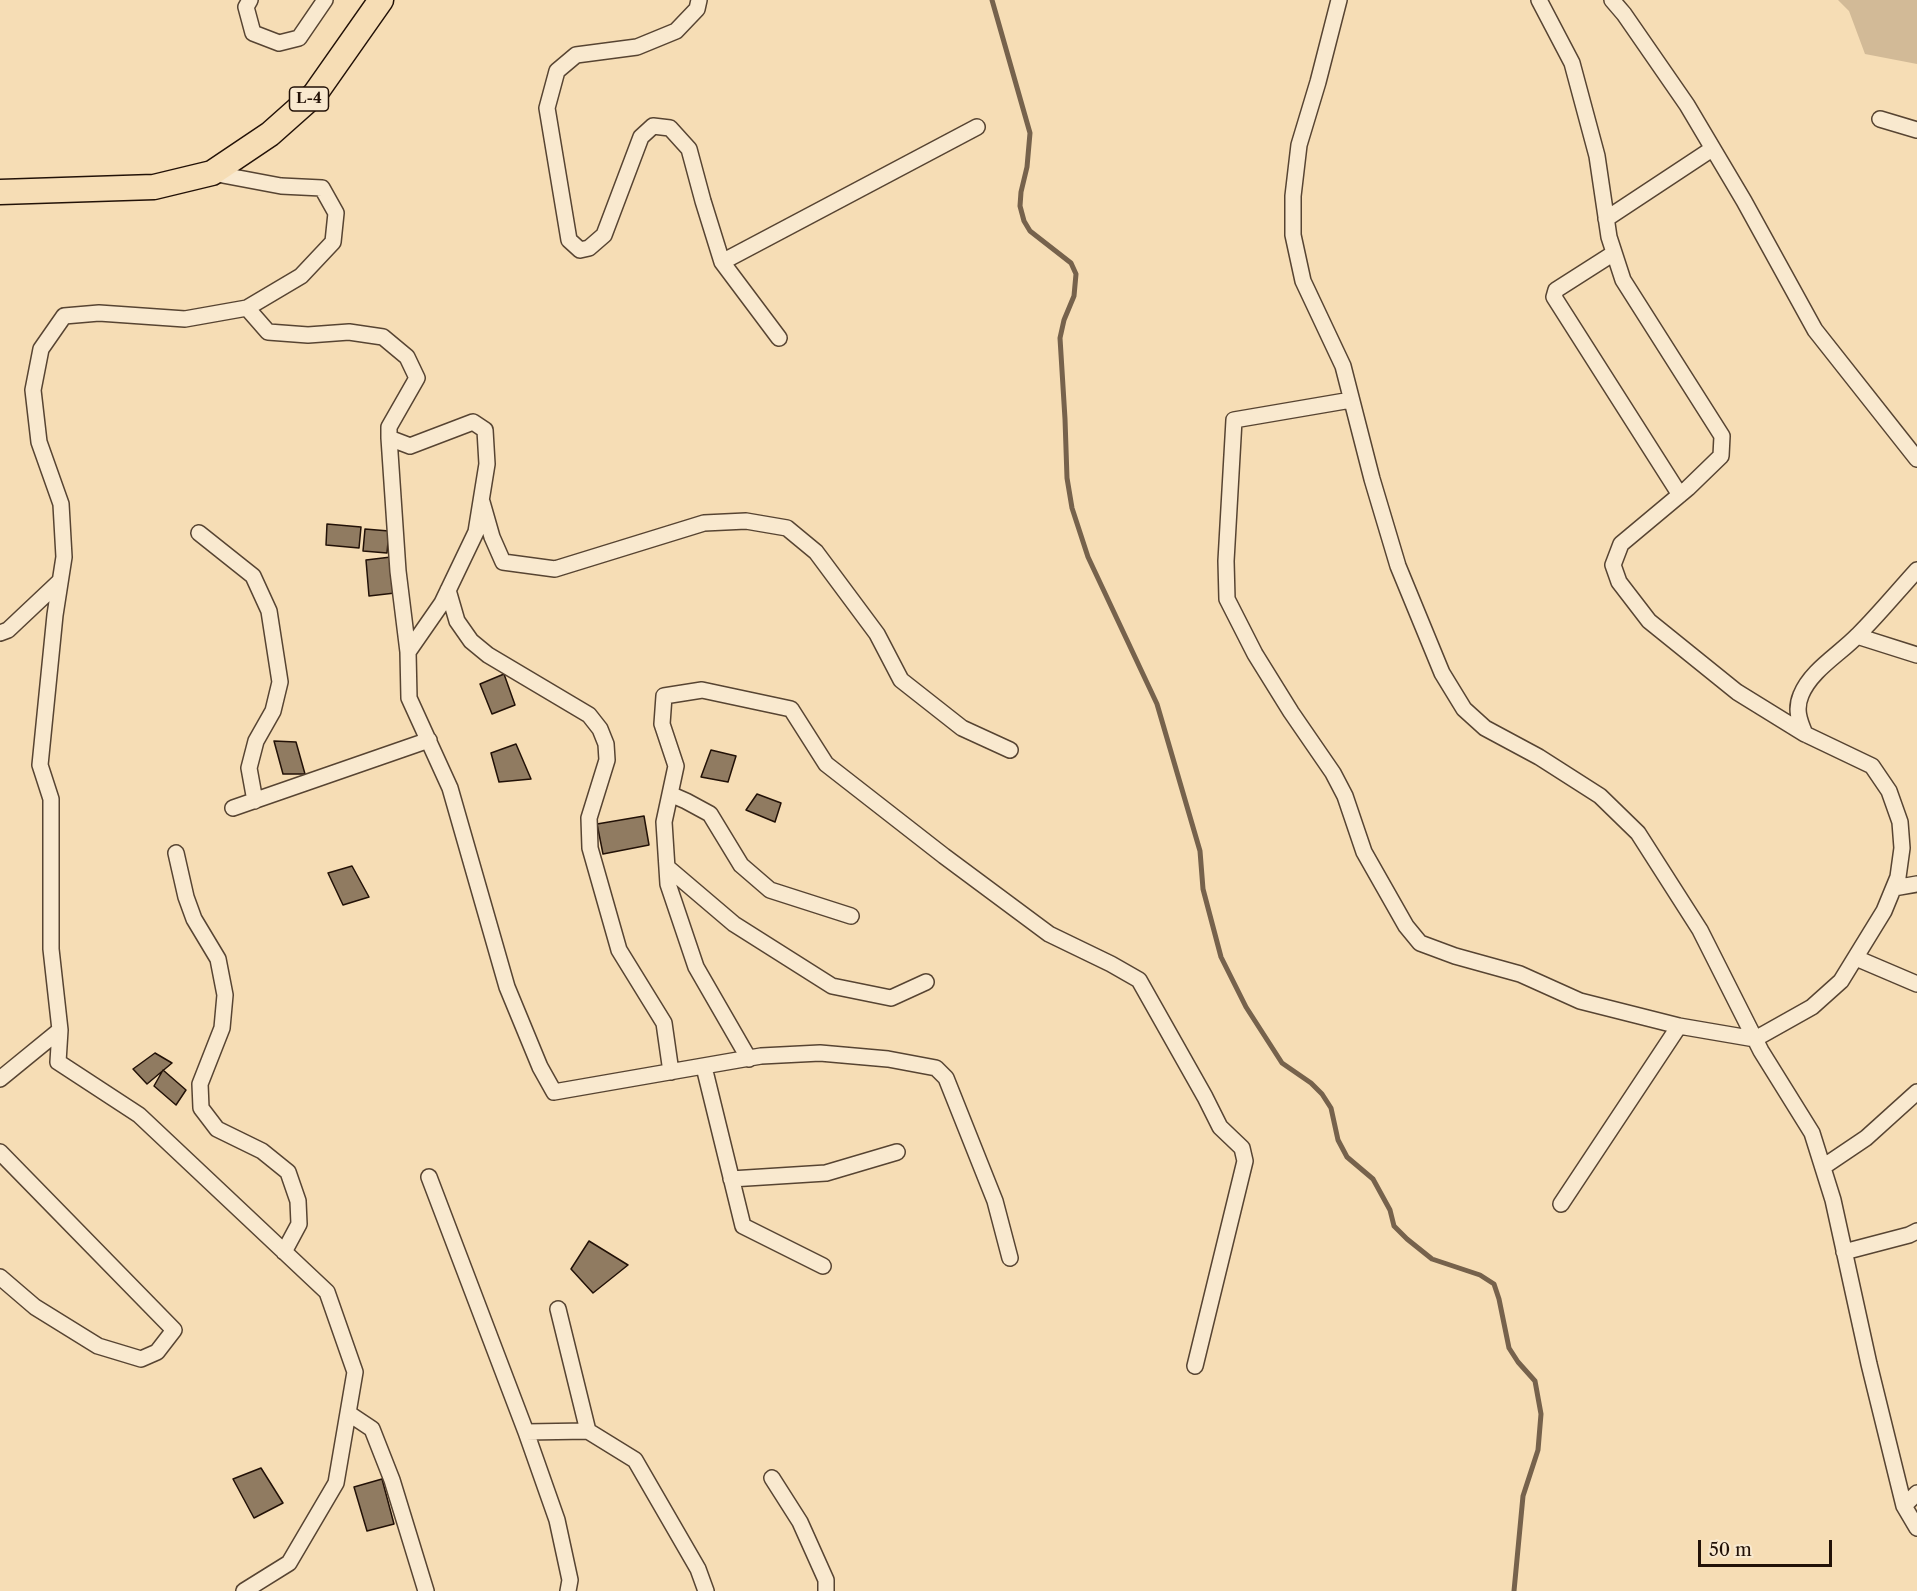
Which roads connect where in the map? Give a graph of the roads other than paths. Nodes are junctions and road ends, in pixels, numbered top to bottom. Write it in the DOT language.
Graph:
graph roads {
  1 [pos="250,0"];
  2 [pos="325,0"];
  3 [pos="381,0"];
  4 [pos="699,0"];
  5 [pos="1339,0"];
  6 [pos="1539,0"];
  7 [pos="1612,0"];
  8 [pos="1880,119"];
  9 [pos="977,127"];
  10 [pos="1917,130"];
  11 [pos="1712,149"];
  12 [pos="212,173"];
  13 [pos="0,192"];
  14 [pos="1606,219"];
  15 [pos="1614,253"];
  16 [pos="723,262"];
  17 [pos="247,308"];
  18 [pos="779,338"];
  19 [pos="1351,400"];
  20 [pos="388,438"];
  21 [pos="1917,459"];
  22 [pos="1680,495"];
  23 [pos="481,499"];
  24 [pos="199,533"];
  25 [pos="1917,570"];
  26 [pos="60,581"];
  27 [pos="448,590"];
  28 [pos="0,633"];
  29 [pos="1857,636"];
  30 [pos="408,652"];
  31 [pos="1917,655"];
  32 [pos="1805,734"];
  33 [pos="429,740"];
  34 [pos="1010,750"];
  35 [pos="670,794"];
  36 [pos="255,801"];
  37 [pos="233,808"];
  38 [pos="176,853"];
  39 [pos="667,867"];
  40 [pos="1917,884"];
  41 [pos="1894,888"];
  42 [pos="851,916"];
  43 [pos="1856,958"];
  44 [pos="926,982"];
  45 [pos="1917,984"];
  46 [pos="1679,1026"];
  47 [pos="60,1030"];
  48 [pos="1755,1039"];
  49 [pos="749,1059"];
  50 [pos="704,1067"];
  51 [pos="671,1072"];
  52 [pos="0,1079"];
  53 [pos="1917,1092"];
  54 [pos="0,1152"];
  55 [pos="897,1152"];
  56 [pos="1823,1167"];
  57 [pos="429,1177"];
  58 [pos="731,1179"];
  59 [pos="1561,1204"];
  60 [pos="1917,1231"];
  61 [pos="284,1252"];
  62 [pos="1844,1252"];
  63 [pos="1010,1258"];
  64 [pos="824,1266"];
  65 [pos="0,1277"];
  66 [pos="558,1309"];
  67 [pos="1195,1366"];
  68 [pos="348,1413"];
  69 [pos="588,1431"];
  70 [pos="526,1432"];
  71 [pos="772,1478"];
  72 [pos="1917,1493"];
  73 [pos="1904,1506"];
  74 [pos="1917,1528"];
  75 [pos="244,1591"];
  76 [pos="426,1591"];
  77 [pos="568,1591"];
  78 [pos="706,1591"];
  79 [pos="826,1591"];
  1 -- 2 [label="street"];
  3 -- 12 [label="main road, L-4"];
  4 -- 16 [label="street"];
  5 -- 19 [label="street"];
  6 -- 14 [label="street"];
  7 -- 11 [label="street"];
  8 -- 10 [label="street"];
  9 -- 16 [label="street"];
  11 -- 14 [label="street"];
  11 -- 21 [label="street"];
  12 -- 13 [label="main road, L-4"];
  12 -- 17 [label="street"];
  14 -- 15 [label="street"];
  15 -- 22 [label="street"];
  15 -- 22 [label="street"];
  16 -- 18 [label="street"];
  17 -- 20 [label="street"];
  17 -- 26 [label="street"];
  19 -- 46 [label="street"];
  19 -- 48 [label="street"];
  20 -- 23 [label="street"];
  20 -- 30 [label="street"];
  22 -- 32 [label="street"];
  23 -- 27 [label="street"];
  23 -- 34 [label="street"];
  24 -- 36 [label="street"];
  25 -- 29 [label="street"];
  26 -- 28 [label="street"];
  26 -- 47 [label="street"];
  27 -- 30 [label="street"];
  27 -- 51 [label="street"];
  29 -- 31 [label="street"];
  29 -- 32 [label="street"];
  30 -- 33 [label="street"];
  32 -- 41 [label="street"];
  33 -- 36 [label="street"];
  33 -- 51 [label="street"];
  35 -- 39 [label="street"];
  35 -- 42 [label="street"];
  35 -- 67 [label="street"];
  36 -- 37 [label="street"];
  38 -- 61 [label="street"];
  39 -- 44 [label="street"];
  39 -- 49 [label="street"];
  40 -- 41 [label="street"];
  41 -- 43 [label="street"];
  43 -- 45 [label="street"];
  43 -- 48 [label="street"];
  46 -- 48 [label="street"];
  46 -- 59 [label="street"];
  47 -- 52 [label="street"];
  47 -- 61 [label="street"];
  48 -- 56 [label="street"];
  49 -- 50 [label="street"];
  49 -- 63 [label="street"];
  50 -- 51 [label="street"];
  50 -- 58 [label="street"];
  53 -- 56 [label="street"];
  54 -- 65 [label="street"];
  55 -- 58 [label="street"];
  56 -- 62 [label="street"];
  57 -- 70 [label="street"];
  58 -- 64 [label="street"];
  60 -- 62 [label="street"];
  61 -- 68 [label="street"];
  62 -- 73 [label="street"];
  66 -- 69 [label="street"];
  68 -- 75 [label="street"];
  68 -- 76 [label="street"];
  69 -- 70 [label="street"];
  69 -- 78 [label="street"];
  70 -- 77 [label="street"];
  71 -- 79 [label="street"];
  72 -- 73 [label="street"];
  73 -- 74 [label="street"];
}
